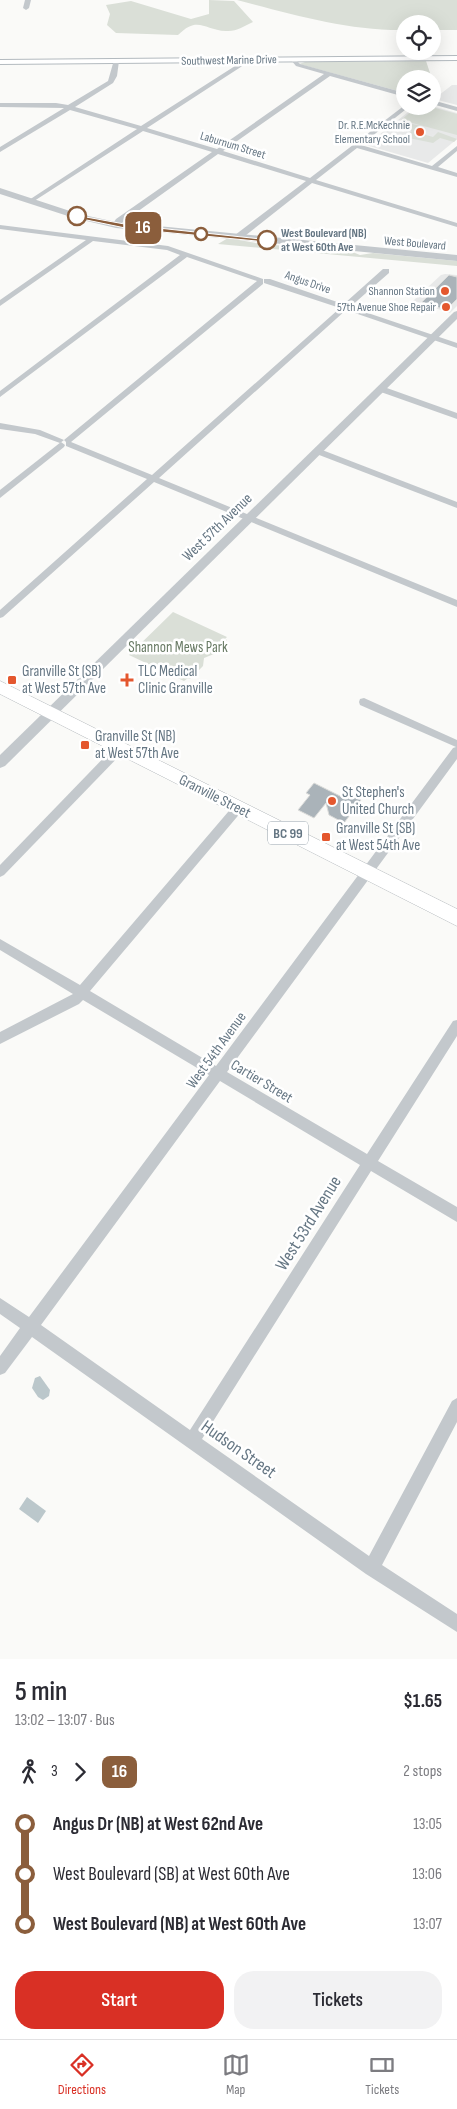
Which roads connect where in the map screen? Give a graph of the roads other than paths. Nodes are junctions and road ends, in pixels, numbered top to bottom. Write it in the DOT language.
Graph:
graph roads {
  1 [pos="28,0"];
  2 [pos="26,8"];
  3 [pos="457,58"];
  4 [pos="248,60"];
  5 [pos="294,60"];
  6 [pos="116,61"];
  7 [pos="0,62"];
  8 [pos="328,74"];
  9 [pos="396,93"];
  10 [pos="0,105"];
  11 [pos="441,105"];
  12 [pos="70,107"];
  13 [pos="457,109"];
  14 [pos="396,115"];
  15 [pos="142,129"];
  16 [pos="356,146"];
  17 [pos="457,148"];
  18 [pos="0,150"];
  19 [pos="218,152"];
  20 [pos="433,168"];
  21 [pos="457,175"];
  22 [pos="310,180"];
  23 [pos="0,191"];
  24 [pos="31,201"];
  25 [pos="116,225"];
  26 [pos="457,225"];
  27 [pos="0,227"];
  28 [pos="238,237"];
  29 [pos="90,238"];
  30 [pos="186,254"];
  31 [pos="457,258"];
  32 [pos="386,271"];
  33 [pos="262,281"];
  34 [pos="0,304"];
  35 [pos="345,308"];
  36 [pos="457,314"];
  37 [pos="433,337"];
  38 [pos="457,346"];
  39 [pos="381,389"];
  40 [pos="0,394"];
  41 [pos="457,416"];
  42 [pos="0,426"];
  43 [pos="65,442"];
  44 [pos="317,452"];
  45 [pos="154,478"];
  46 [pos="0,495"];
  47 [pos="457,505"];
  48 [pos="250,518"];
  49 [pos="457,604"];
  50 [pos="0,615"];
  51 [pos="0,687"];
  52 [pos="364,702"];
  53 [pos="51,713"];
  54 [pos="457,744"];
  55 [pos="120,748"];
  56 [pos="457,751"];
  57 [pos="0,763"];
  58 [pos="238,808"];
  59 [pos="0,872"];
  60 [pos="367,873"];
  61 [pos="457,918"];
  62 [pos="0,944"];
  63 [pos="82,992"];
  64 [pos="457,1025"];
  65 [pos="0,1038"];
  66 [pos="218,1074"];
  67 [pos="368,1162"];
  68 [pos="457,1215"];
  69 [pos="0,1305"];
  70 [pos="31,1326"];
  71 [pos="0,1368"];
  72 [pos="457,1406"];
  73 [pos="192,1441"];
  74 [pos="372,1568"];
  75 [pos="457,1624"];
  1 -- 2 [label="street"];
  3 -- 5 [label="main road, Southwest Marine Drive"];
  4 -- 5 [label="main road, Southwest Marine Drive"];
  4 -- 6 [label="main road, Southwest Marine Drive"];
  4 -- 15 [label="street"];
  5 -- 8 [label="street"];
  6 -- 7 [label="main road, Southwest Marine Drive"];
  6 -- 12 [label="street"];
  8 -- 9 [label="street"];
  8 -- 19 [label="street"];
  10 -- 12 [label="street, Laburnum Street"];
  11 -- 13 [label="street"];
  12 -- 15 [label="street, Laburnum Street"];
  12 -- 18 [label="street"];
  14 -- 16 [label="street"];
  15 -- 19 [label="street, Laburnum Street"];
  15 -- 24 [label="street"];
  16 -- 20 [label="street"];
  16 -- 22 [label="street"];
  17 -- 20 [label="street"];
  19 -- 22 [label="street, Laburnum Street"];
  19 -- 25 [label="street"];
  20 -- 21 [label="street"];
  22 -- 26 [label="street, Laburnum Street"];
  22 -- 28 [label="street"];
  23 -- 24 [label="street"];
  24 -- 25 [label="street"];
  25 -- 28 [label="street, West Boulevard"];
  27 -- 29 [label="street, Angus Drive"];
  28 -- 31 [label="street, West Boulevard"];
  29 -- 30 [label="street, Angus Drive"];
  29 -- 34 [label="street"];
  30 -- 33 [label="street, Angus Drive"];
  30 -- 40 [label="street"];
  32 -- 35 [label="street"];
  33 -- 35 [label="street, Angus Drive"];
  33 -- 43 [label="street"];
  35 -- 37 [label="street, Angus Drive"];
  35 -- 45 [label="street"];
  36 -- 37 [label="street, West 57th Avenue"];
  37 -- 38 [label="street, Angus Drive"];
  37 -- 39 [label="street, West 57th Avenue"];
  39 -- 41 [label="street"];
  39 -- 44 [label="street, West 57th Avenue"];
  42 -- 43 [label="street"];
  43 -- 45 [label="street"];
  43 -- 46 [label="street"];
  44 -- 47 [label="street"];
  44 -- 48 [label="street, West 57th Avenue"];
  45 -- 48 [label="street"];
  45 -- 50 [label="street"];
  48 -- 49 [label="street"];
  48 -- 53 [label="street, West 57th Avenue"];
  51 -- 53 [label="highway, Granville Street / BC 99"];
  52 -- 54 [label="street"];
  53 -- 55 [label="highway, Granville Street / BC 99"];
  53 -- 57 [label="street, West 57th Avenue"];
  55 -- 58 [label="highway, Granville Street / BC 99"];
  55 -- 59 [label="street"];
  56 -- 60 [label="street, West 54th Avenue"];
  58 -- 60 [label="highway, Granville Street / BC 99"];
  58 -- 63 [label="street"];
  60 -- 61 [label="highway, Granville Street / BC 99"];
  60 -- 66 [label="street, West 54th Avenue"];
  62 -- 63 [label="street, Cartier Street"];
  63 -- 65 [label="street"];
  63 -- 66 [label="street, Cartier Street"];
  64 -- 67 [label="street, West 53rd Avenue"];
  66 -- 67 [label="street, Cartier Street"];
  66 -- 70 [label="street, West 54th Avenue"];
  67 -- 68 [label="street, Cartier Street"];
  67 -- 73 [label="street, West 53rd Avenue"];
  69 -- 70 [label="street, Hudson Street"];
  70 -- 71 [label="street, West 54th Avenue"];
  70 -- 73 [label="street, Hudson Street"];
  72 -- 74 [label="street"];
  73 -- 74 [label="street, Hudson Street"];
  74 -- 75 [label="street, Hudson Street"];
}
